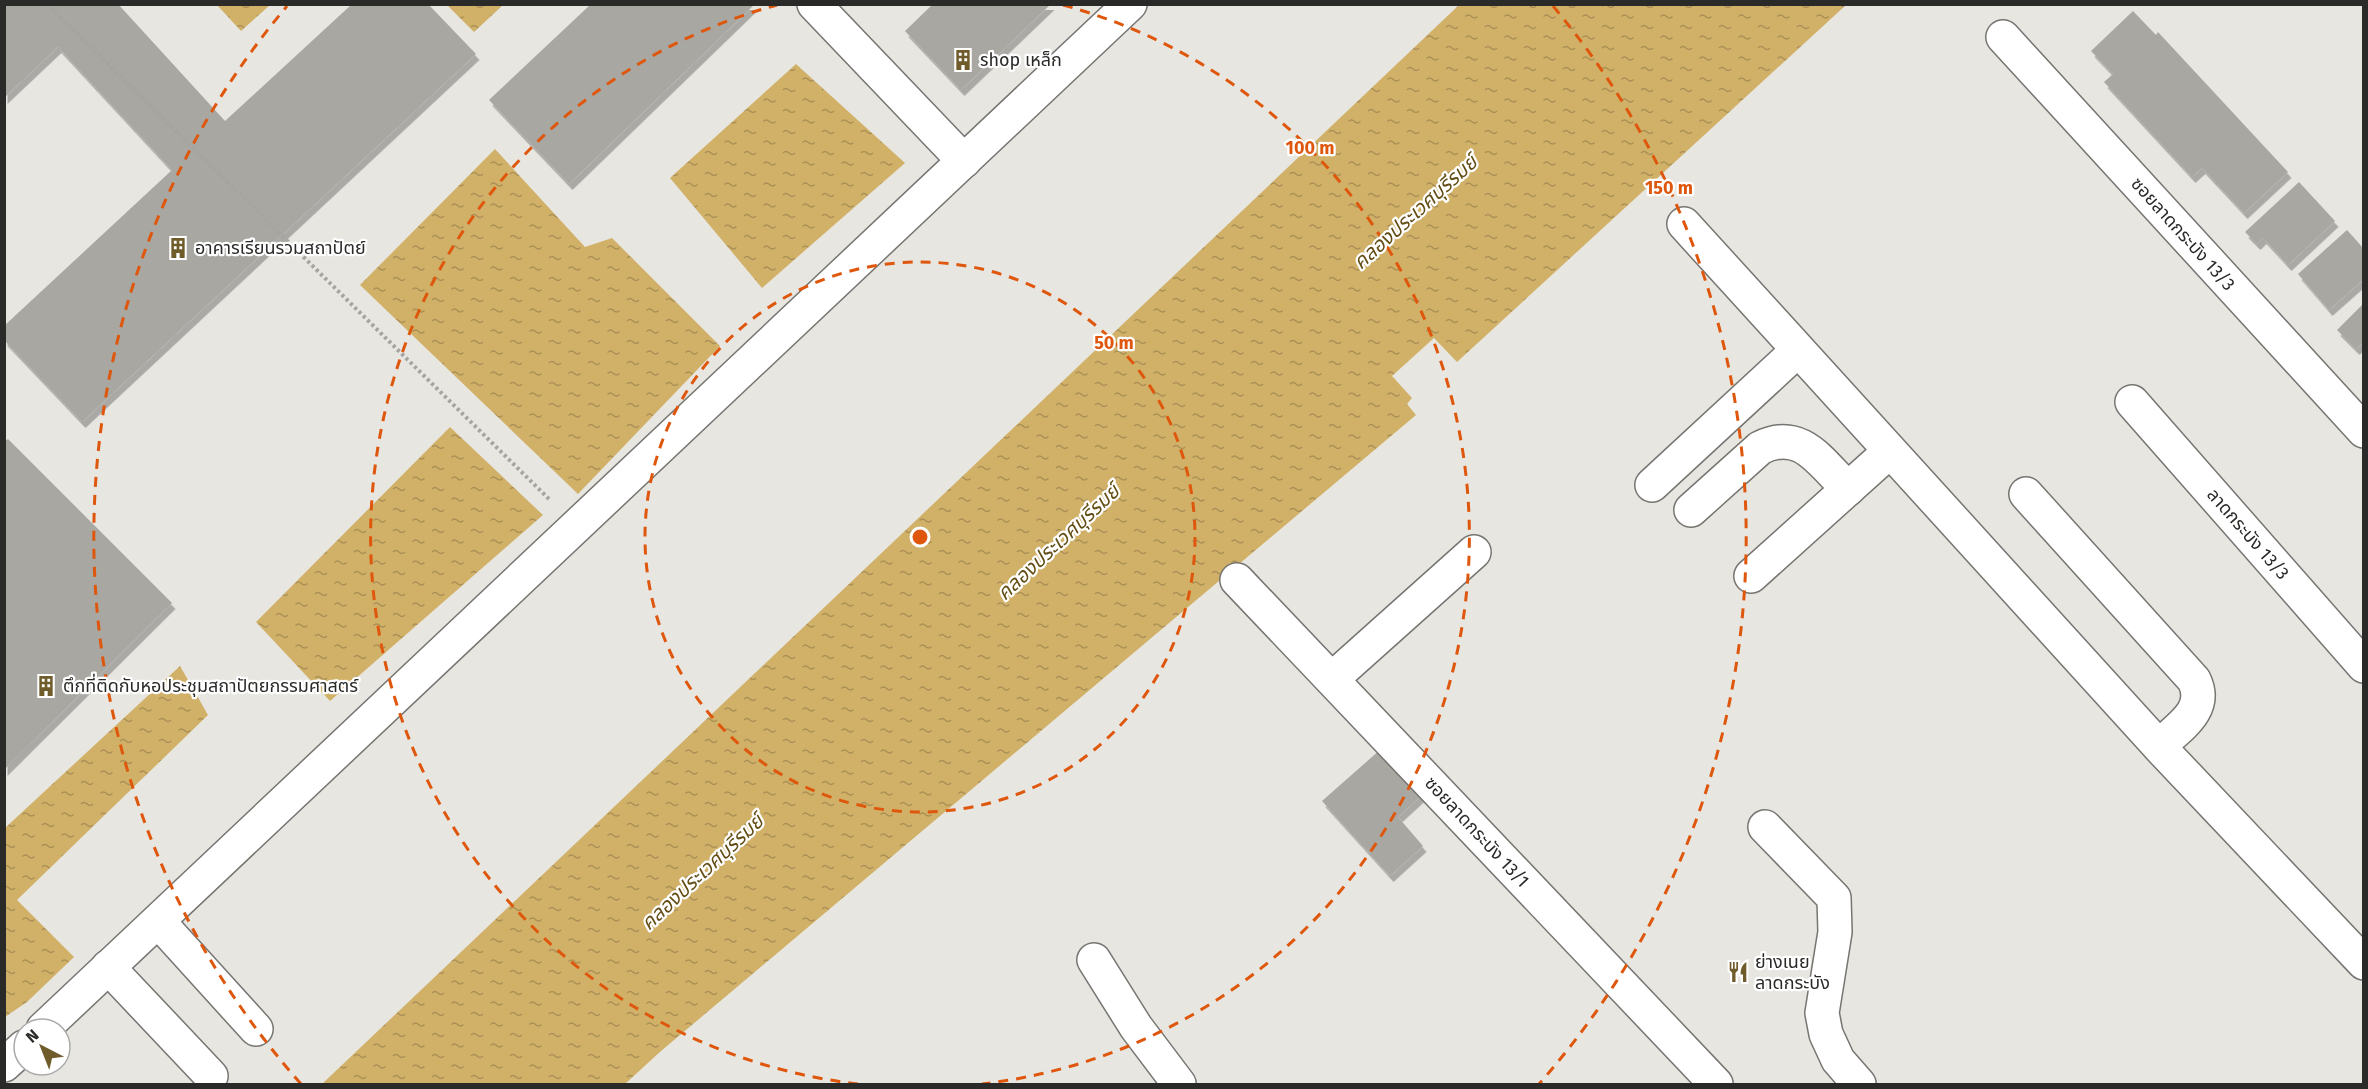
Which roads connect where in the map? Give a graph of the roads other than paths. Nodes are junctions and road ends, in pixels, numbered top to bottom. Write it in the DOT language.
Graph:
graph roads {
  1 [pos="814,4"];
  2 [pos="1130,4"];
  3 [pos="2003,37"];
  4 [pos="964,161"];
  5 [pos="1684,224"];
  6 [pos="1798,350"];
  7 [pos="2132,402"];
  8 [pos="2364,431"];
  9 [pos="1890,451"];
  10 [pos="1652,485"];
  11 [pos="1848,489"];
  12 [pos="2026,494"];
  13 [pos="1691,510"];
  14 [pos="1474,552"];
  15 [pos="1751,576"];
  16 [pos="1237,580"];
  17 [pos="2364,666"];
  18 [pos="1332,679"];
  19 [pos="2159,746"];
  20 [pos="1765,826"];
  21 [pos="158,921"];
  22 [pos="1094,960"];
  23 [pos="2364,963"];
  24 [pos="108,967"];
  25 [pos="56,1017"];
  26 [pos="256,1029"];
  27 [pos="211,1076"];
  28 [pos="1179,1084"];
  29 [pos="1716,1084"];
  30 [pos="1859,1084"];
  1 -- 4 [label="street"];
  2 -- 4 [label="street"];
  3 -- 8 [label="street, ซอยลาดกระบัง 13/3"];
  4 -- 21 [label="street"];
  5 -- 6 [label="street"];
  6 -- 9 [label="street"];
  6 -- 10 [label="street"];
  7 -- 17 [label="street, ลาดกระบัง 13/3"];
  9 -- 11 [label="street"];
  9 -- 19 [label="street"];
  11 -- 13 [label="street"];
  11 -- 15 [label="street"];
  12 -- 19 [label="street"];
  14 -- 18 [label="street"];
  16 -- 18 [label="street, ซอยลาดกระบัง 13/1"];
  18 -- 29 [label="street, ซอยลาดกระบัง 13/1"];
  19 -- 23 [label="street"];
  20 -- 30 [label="street"];
  21 -- 24 [label="street"];
  21 -- 26 [label="street"];
  22 -- 28 [label="street"];
  24 -- 25 [label="street"];
  24 -- 27 [label="street"];
}
